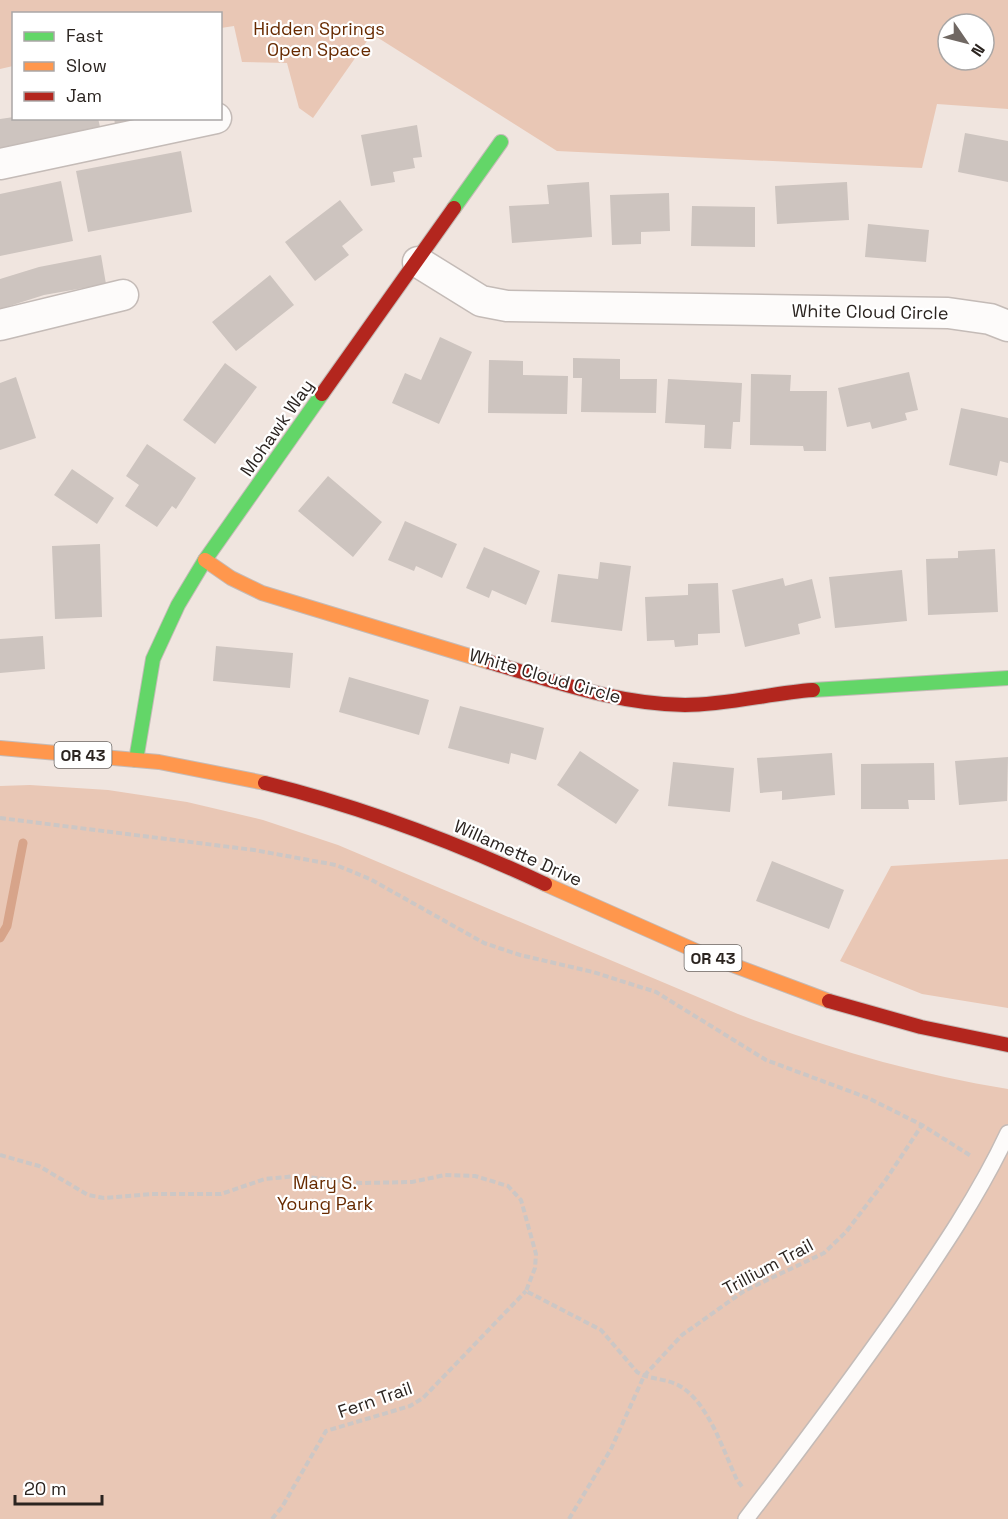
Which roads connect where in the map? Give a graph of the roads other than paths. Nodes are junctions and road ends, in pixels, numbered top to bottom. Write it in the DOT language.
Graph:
graph roads {
  1 [pos="208,120"];
  2 [pos="501,142"];
  3 [pos="0,164"];
  4 [pos="418,262"];
  5 [pos="123,294"];
  6 [pos="0,325"];
  7 [pos="1008,326"];
  8 [pos="205,560"];
  9 [pos="1008,678"];
  10 [pos="0,748"];
  11 [pos="136,760"];
  12 [pos="1008,1045"];
  13 [pos="1008,1133"];
  14 [pos="746,1519"];
  1 -- 3 [label="street"];
  2 -- 4 [label="street, Mohawk Way"];
  4 -- 7 [label="street, White Cloud Circle"];
  4 -- 8 [label="street, Mohawk Way"];
  5 -- 6 [label="street"];
  8 -- 9 [label="street, White Cloud Circle"];
  8 -- 11 [label="street, Mohawk Way"];
  10 -- 11 [label="street, Willamette Drive / OR 43"];
  11 -- 12 [label="street, Willamette Drive / OR 43"];
  13 -- 14 [label="lane"];
}
